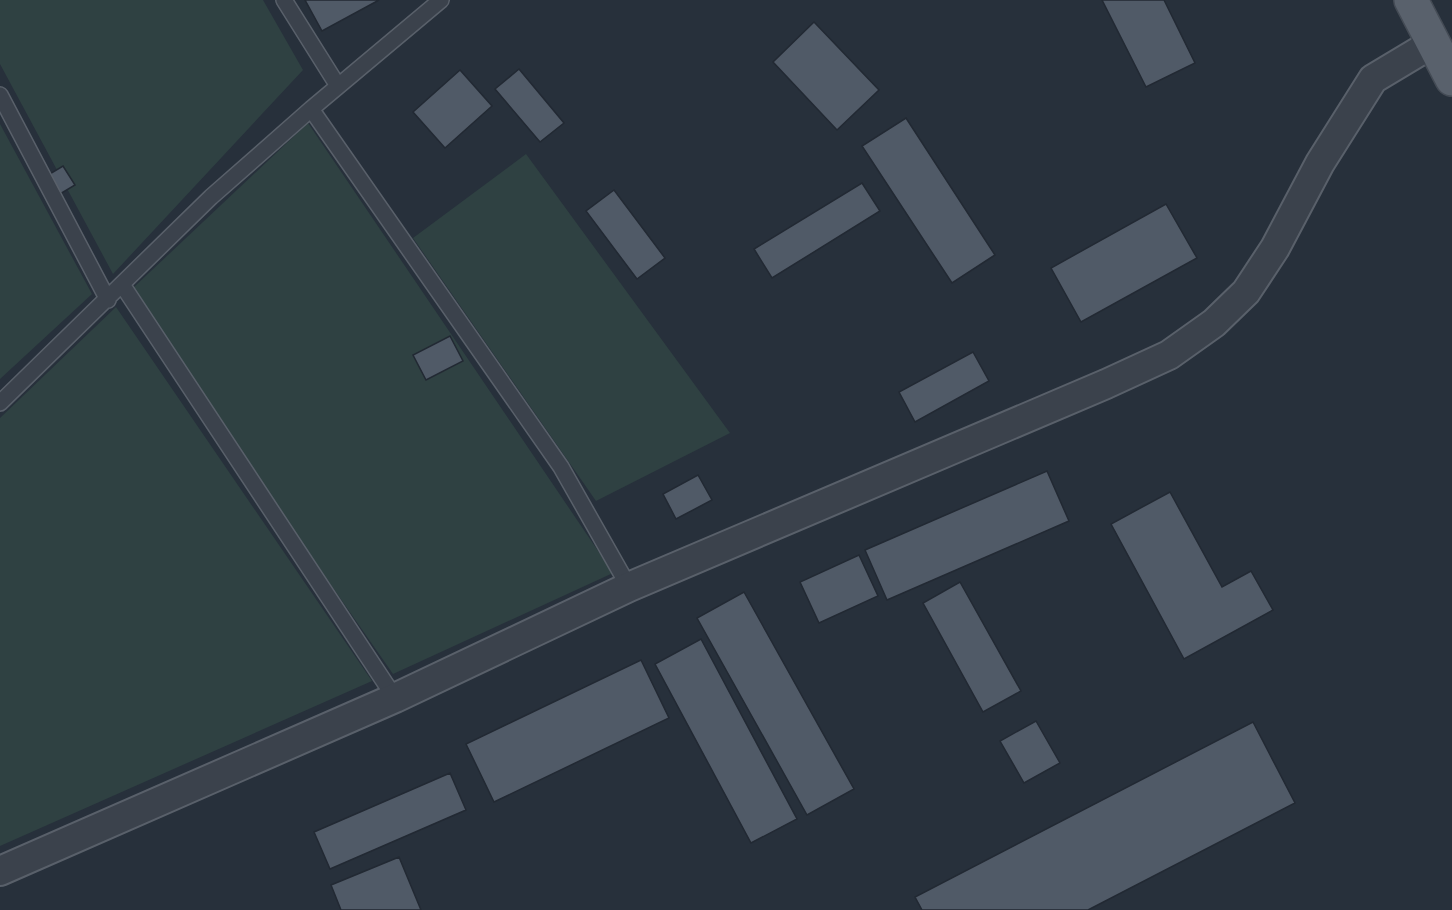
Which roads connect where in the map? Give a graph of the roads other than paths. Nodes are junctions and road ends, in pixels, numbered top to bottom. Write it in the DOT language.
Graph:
graph roads {
  1 [pos="284,0"];
  2 [pos="441,0"];
  3 [pos="1411,0"];
  4 [pos="1443,39"];
  5 [pos="1452,79"];
  6 [pos="338,86"];
  7 [pos="0,95"];
  8 [pos="311,109"];
  9 [pos="123,286"];
  10 [pos="108,300"];
  11 [pos="0,403"];
  12 [pos="628,587"];
  13 [pos="395,698"];
  14 [pos="0,872"];
  1 -- 6 [label="lane"];
  2 -- 6 [label="lane"];
  3 -- 4 [label="main road"];
  4 -- 5 [label="main road"];
  4 -- 12 [label="street"];
  6 -- 8 [label="lane"];
  7 -- 10 [label="lane"];
  8 -- 9 [label="lane"];
  8 -- 12 [label="lane"];
  9 -- 10 [label="lane"];
  9 -- 13 [label="lane"];
  10 -- 11 [label="lane"];
  12 -- 13 [label="street"];
  13 -- 14 [label="street"];
}
